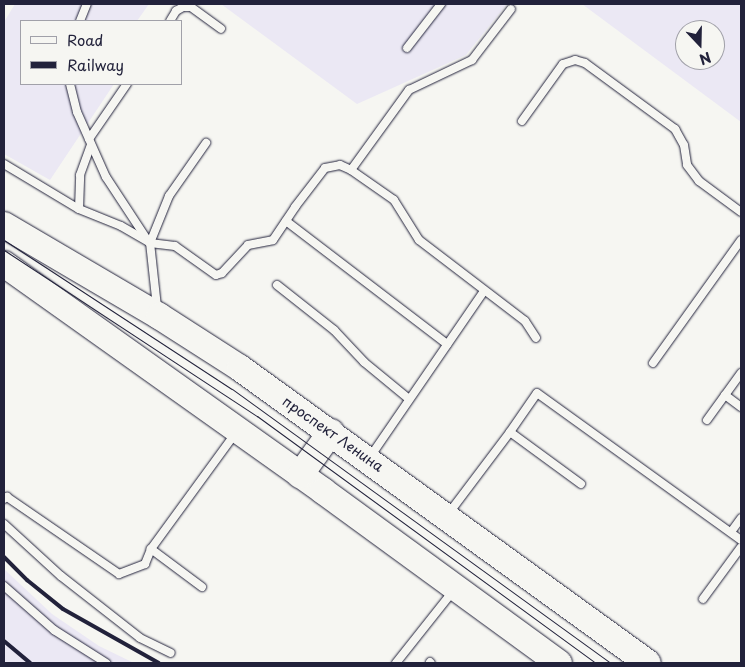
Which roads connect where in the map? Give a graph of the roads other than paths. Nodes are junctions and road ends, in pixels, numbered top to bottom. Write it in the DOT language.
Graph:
graph roads {
  1 [pos="87,4"];
  2 [pos="441,4"];
  3 [pos="511,9"];
  4 [pos="80,20"];
  5 [pos="171,20"];
  6 [pos="221,29"];
  7 [pos="407,48"];
  8 [pos="70,85"];
  9 [pos="125,85"];
  10 [pos="522,121"];
  11 [pos="90,142"];
  12 [pos="206,143"];
  13 [pos="4,164"];
  14 [pos="351,170"];
  15 [pos="79,210"];
  16 [pos="741,212"];
  17 [pos="286,221"];
  18 [pos="4,225"];
  19 [pos="741,240"];
  20 [pos="150,243"];
  21 [pos="4,264"];
  22 [pos="277,286"];
  23 [pos="484,291"];
  24 [pos="159,316"];
  25 [pos="536,338"];
  26 [pos="447,344"];
  27 [pos="653,363"];
  28 [pos="741,373"];
  29 [pos="725,395"];
  30 [pos="408,399"];
  31 [pos="741,407"];
  32 [pos="707,420"];
  33 [pos="237,430"];
  34 [pos="332,432"];
  35 [pos="510,432"];
  36 [pos="368,459"];
  37 [pos="300,475"];
  38 [pos="581,484"];
  39 [pos="4,499"];
  40 [pos="447,516"];
  41 [pos="741,518"];
  42 [pos="4,524"];
  43 [pos="731,532"];
  44 [pos="741,540"];
  45 [pos="741,547"];
  46 [pos="151,549"];
  47 [pos="4,586"];
  48 [pos="202,587"];
  49 [pos="456,588"];
  50 [pos="703,599"];
  51 [pos="171,653"];
  52 [pos="106,663"];
  53 [pos="396,663"];
  54 [pos="559,663"];
  55 [pos="648,663"];
  1 -- 4 [label="lane"];
  2 -- 7 [label="lane"];
  3 -- 14 [label="lane"];
  5 -- 6 [label="lane"];
  8 -- 11 [label="lane"];
  9 -- 11 [label="lane"];
  10 -- 16 [label="lane"];
  11 -- 15 [label="lane"];
  11 -- 20 [label="lane"];
  12 -- 20 [label="lane"];
  13 -- 15 [label="lane"];
  14 -- 17 [label="lane"];
  14 -- 23 [label="lane"];
  15 -- 20 [label="lane"];
  17 -- 20 [label="lane"];
  17 -- 26 [label="lane"];
  18 -- 24 [label="main road, проспект Ленина"];
  19 -- 27 [label="lane"];
  20 -- 24 [label="lane"];
  21 -- 33 [label="main road"];
  22 -- 30 [label="lane"];
  23 -- 25 [label="lane"];
  23 -- 26 [label="lane"];
  24 -- 34 [label="main road, проспект Ленина"];
  26 -- 30 [label="lane"];
  28 -- 29 [label="lane"];
  29 -- 31 [label="lane"];
  29 -- 32 [label="lane"];
  30 -- 36 [label="lane"];
  33 -- 37 [label="main road"];
  33 -- 46 [label="lane"];
  34 -- 36 [label="main road, проспект Ленина"];
  34 -- 37 [label="main road"];
  35 -- 38 [label="lane"];
  35 -- 40 [label="lane"];
  35 -- 43 [label="lane"];
  36 -- 40 [label="main road, проспект Ленина"];
  37 -- 49 [label="main road"];
  39 -- 46 [label="lane"];
  40 -- 55 [label="main road, проспект Ленина"];
  41 -- 43 [label="lane"];
  42 -- 51 [label="lane"];
  43 -- 44 [label="lane"];
  45 -- 50 [label="lane"];
  46 -- 48 [label="lane"];
  47 -- 52 [label="lane"];
  49 -- 53 [label="lane"];
  49 -- 54 [label="main road"];
}
